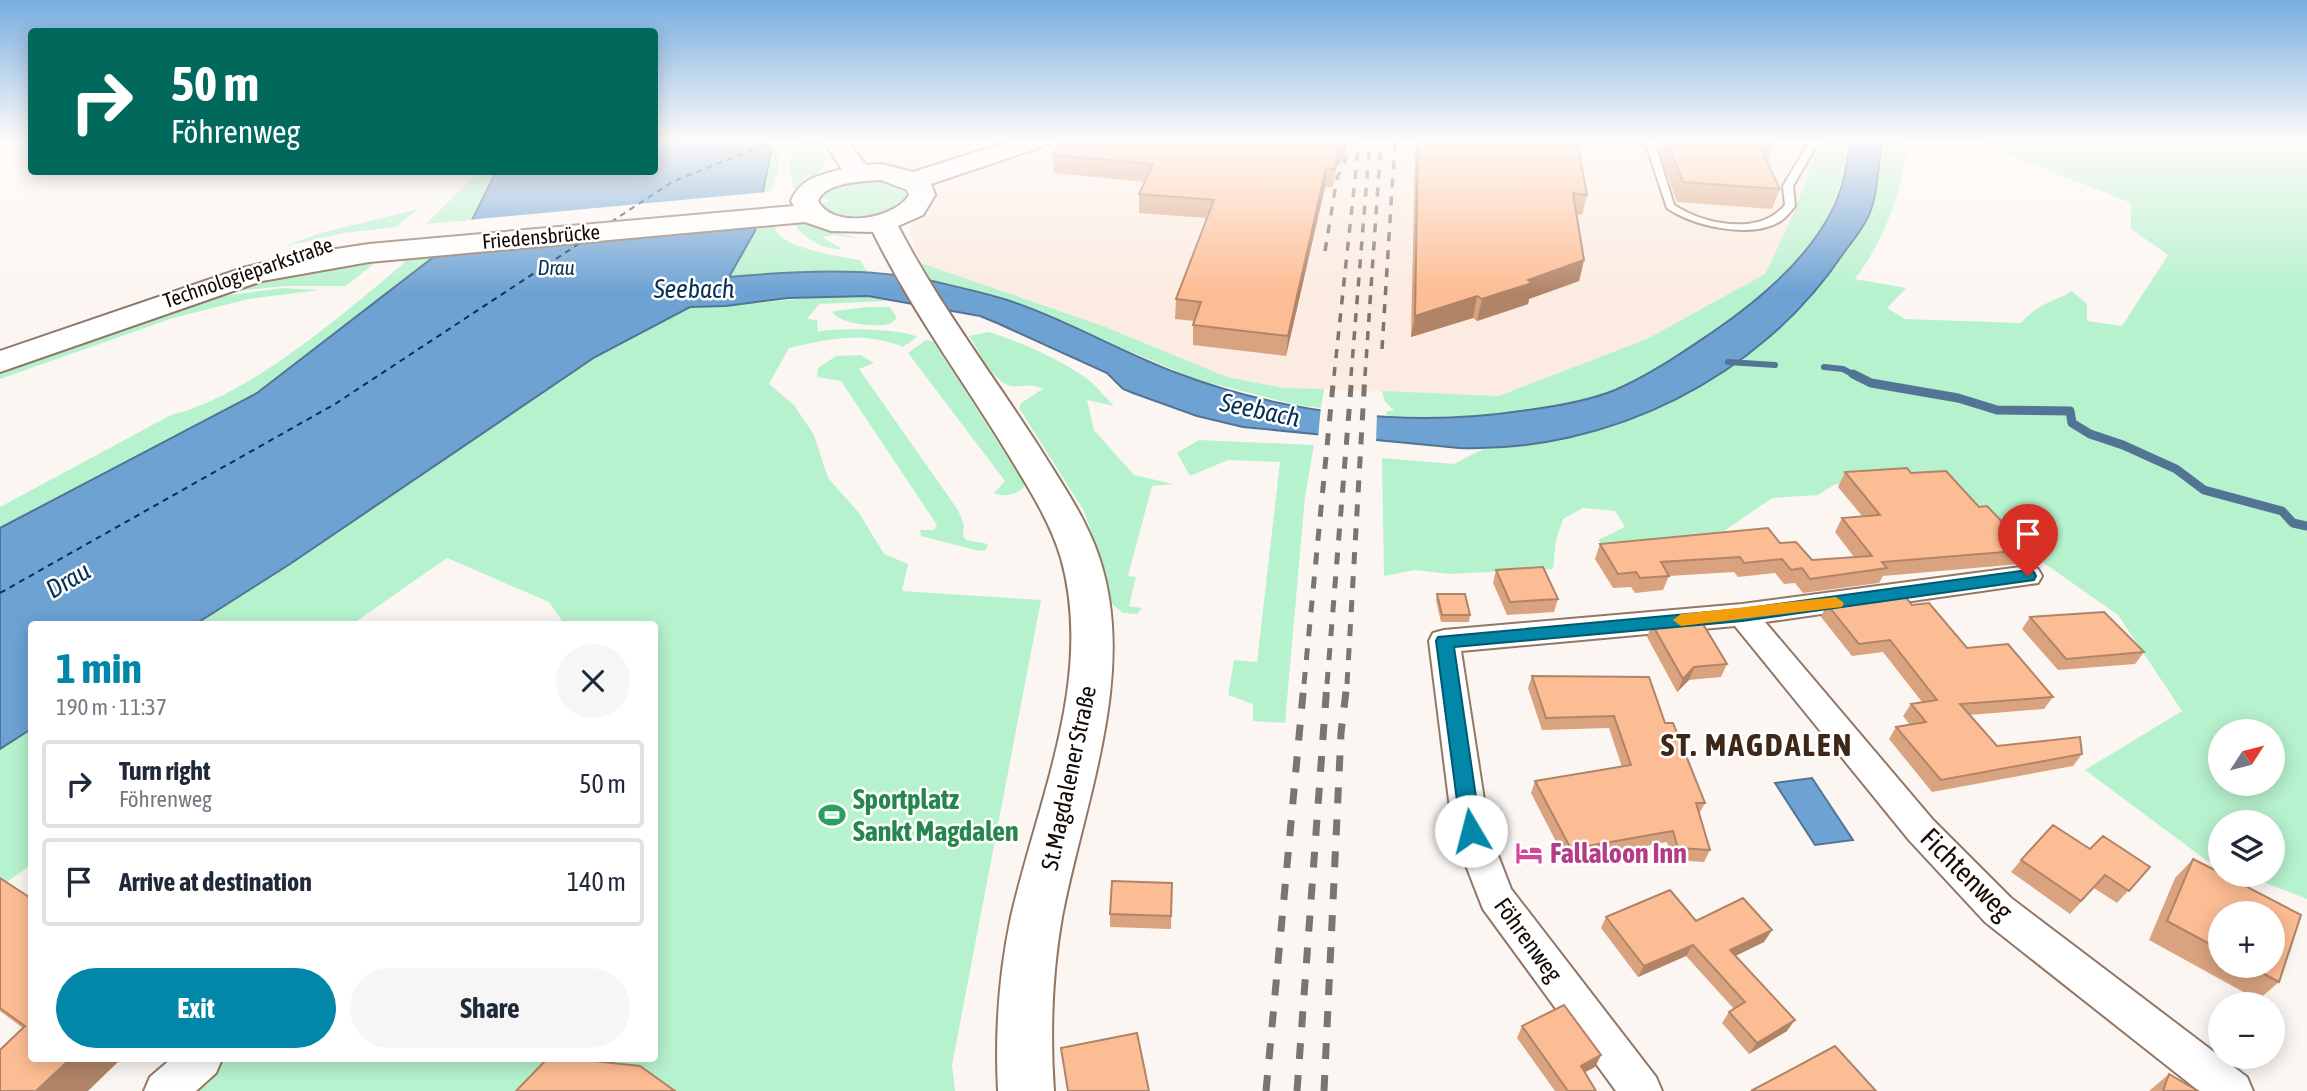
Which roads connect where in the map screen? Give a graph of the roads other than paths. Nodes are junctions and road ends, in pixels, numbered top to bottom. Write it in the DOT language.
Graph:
graph roads {
  1 [pos="817,192"];
  2 [pos="921,192"];
  3 [pos="1665,192"];
  4 [pos="1789,192"];
  5 [pos="802,204"];
  6 [pos="882,222"];
  7 [pos="374,244"];
  8 [pos="0,362"];
  9 [pos="2028,576"];
  10 [pos="1742,615"];
  11 [pos="199,1062"];
  12 [pos="165,1091"];
  13 [pos="1026,1091"];
  14 [pos="1641,1091"];
  15 [pos="2232,1091"];
  1 -- 5 [label="street"];
  2 -- 6 [label="street"];
  3 -- 4 [label="lane"];
  5 -- 6 [label="street"];
  5 -- 7 [label="street, Friedensbrücke"];
  6 -- 13 [label="street, St.Magdalener Straße"];
  7 -- 8 [label="street, Technologieparkstraße"];
  9 -- 10 [label="street, Föhrenweg"];
  10 -- 14 [label="street, Föhrenweg"];
  10 -- 15 [label="street, Fichtenweg"];
  11 -- 12 [label="street"];
}
